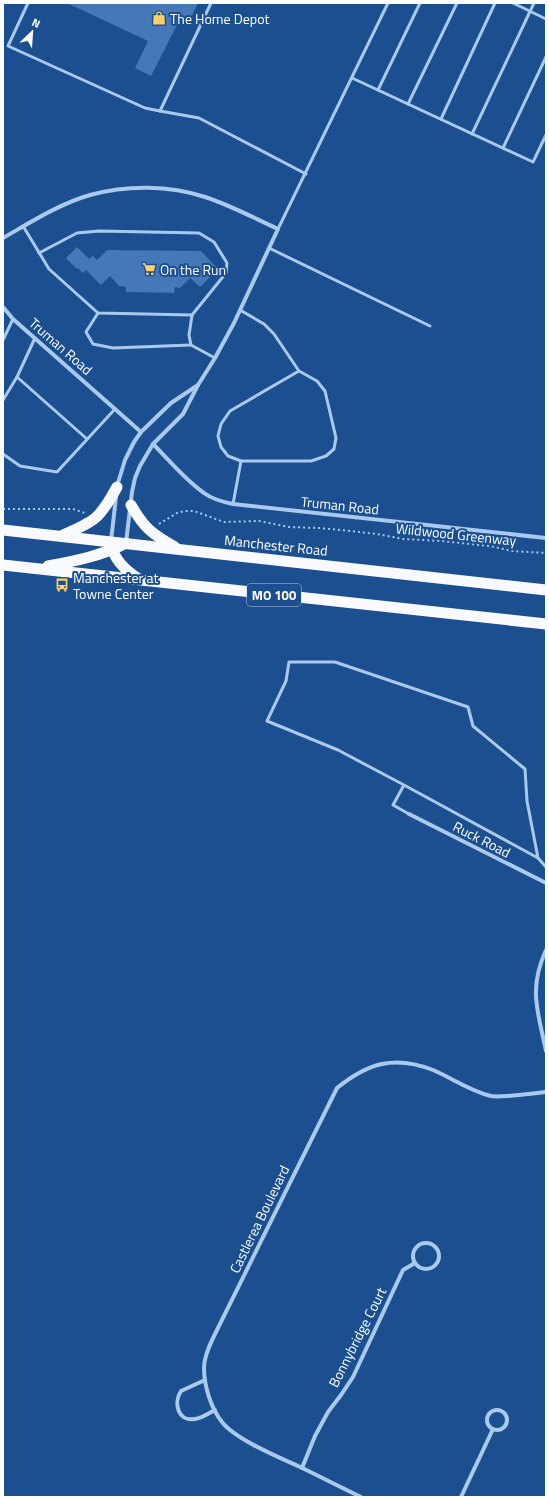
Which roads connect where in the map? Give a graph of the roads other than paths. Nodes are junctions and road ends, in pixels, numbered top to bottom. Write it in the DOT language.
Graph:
graph roads {
  1 [pos="28,3"];
  2 [pos="212,3"];
  3 [pos="388,3"];
  4 [pos="420,3"];
  5 [pos="457,3"];
  6 [pos="495,3"];
  7 [pos="512,3"];
  8 [pos="534,3"];
  9 [pos="530,11"];
  10 [pos="546,19"];
  11 [pos="546,57"];
  12 [pos="352,78"];
  13 [pos="378,90"];
  14 [pos="408,104"];
  15 [pos="160,111"];
  16 [pos="441,119"];
  17 [pos="472,134"];
  18 [pos="546,135"];
  19 [pos="503,148"];
  20 [pos="306,174"];
  21 [pos="24,226"];
  22 [pos="278,229"];
  23 [pos="3,238"];
  24 [pos="269,248"];
  25 [pos="39,253"];
  26 [pos="3,308"];
  27 [pos="240,310"];
  28 [pos="98,313"];
  29 [pos="192,315"];
  30 [pos="13,318"];
  31 [pos="430,326"];
  32 [pos="35,338"];
  33 [pos="3,340"];
  34 [pos="191,345"];
  35 [pos="216,358"];
  36 [pos="299,371"];
  37 [pos="17,377"];
  38 [pos="198,385"];
  39 [pos="3,400"];
  40 [pos="116,408"];
  41 [pos="141,432"];
  42 [pos="87,439"];
  43 [pos="153,444"];
  44 [pos="3,454"];
  45 [pos="241,461"];
  46 [pos="117,487"];
  47 [pos="232,504"];
  48 [pos="131,505"];
  49 [pos="3,530"];
  50 [pos="61,536"];
  51 [pos="546,538"];
  52 [pos="126,543"];
  53 [pos="112,546"];
  54 [pos="179,549"];
  55 [pos="3,565"];
  56 [pos="37,569"];
  57 [pos="140,580"];
  58 [pos="546,590"];
  59 [pos="546,624"];
  60 [pos="404,785"];
  61 [pos="409,814"];
  62 [pos="538,858"];
  63 [pos="546,867"];
  64 [pos="546,884"];
  65 [pos="546,950"];
  66 [pos="546,1051"];
  67 [pos="546,1092"];
  68 [pos="415,1264"];
  69 [pos="205,1380"];
  70 [pos="215,1410"];
  71 [pos="493,1429"];
  72 [pos="302,1468"];
  73 [pos="361,1497"];
  74 [pos="461,1497"];
  1 -- 15 [label="lane"];
  2 -- 15 [label="lane"];
  3 -- 12 [label="lane"];
  4 -- 13 [label="lane"];
  5 -- 14 [label="lane"];
  6 -- 16 [label="lane"];
  7 -- 9 [label="lane"];
  8 -- 9 [label="lane"];
  9 -- 10 [label="lane"];
  9 -- 17 [label="lane"];
  11 -- 19 [label="lane"];
  12 -- 13 [label="lane"];
  12 -- 20 [label="lane"];
  13 -- 14 [label="lane"];
  14 -- 16 [label="lane"];
  15 -- 20 [label="lane"];
  16 -- 17 [label="lane"];
  17 -- 19 [label="lane"];
  18 -- 19 [label="lane"];
  20 -- 22 [label="lane"];
  21 -- 22 [label="street"];
  21 -- 23 [label="street"];
  21 -- 25 [label="lane"];
  22 -- 24 [label="street"];
  24 -- 27 [label="street"];
  24 -- 31 [label="lane"];
  25 -- 28 [label="lane"];
  25 -- 29 [label="lane"];
  26 -- 30 [label="street, Truman Road"];
  27 -- 35 [label="street"];
  27 -- 36 [label="lane"];
  28 -- 29 [label="lane"];
  28 -- 34 [label="lane"];
  29 -- 34 [label="lane"];
  30 -- 32 [label="street, Truman Road"];
  30 -- 33 [label="lane"];
  32 -- 37 [label="lane"];
  32 -- 40 [label="street, Truman Road"];
  34 -- 35 [label="lane"];
  35 -- 38 [label="street"];
  36 -- 45 [label="lane"];
  36 -- 45 [label="lane"];
  37 -- 39 [label="lane"];
  37 -- 42 [label="lane"];
  38 -- 41 [label="street"];
  38 -- 43 [label="street"];
  40 -- 41 [label="street, Truman Road"];
  40 -- 42 [label="lane"];
  41 -- 46 [label="street"];
  42 -- 44 [label="lane"];
  43 -- 47 [label="street, Truman Road"];
  43 -- 48 [label="street"];
  45 -- 47 [label="lane"];
  46 -- 50 [label="highway"];
  46 -- 53 [label="street"];
  47 -- 51 [label="street, Truman Road"];
  48 -- 52 [label="street"];
  48 -- 54 [label="highway"];
  49 -- 50 [label="highway, Manchester Road"];
  50 -- 53 [label="highway, Manchester Road"];
  52 -- 53 [label="highway, Manchester Road"];
  52 -- 54 [label="highway, Manchester Road"];
  53 -- 56 [label="highway"];
  53 -- 57 [label="highway"];
  54 -- 58 [label="highway, Manchester Road"];
  55 -- 56 [label="highway, MO 100"];
  56 -- 57 [label="highway, MO 100"];
  57 -- 59 [label="highway, MO 100"];
  60 -- 61 [label="lane"];
  60 -- 62 [label="lane"];
  60 -- 62 [label="lane"];
  61 -- 64 [label="street, Ruck Road"];
  62 -- 63 [label="lane"];
  65 -- 66 [label="street"];
  67 -- 69 [label="street, Castlerea Boulevard"];
  68 -- 68 [label="street"];
  68 -- 72 [label="street, Bonnybridge Court"];
  69 -- 70 [label="street, Castlerea Boulevard"];
  69 -- 70 [label="street"];
  70 -- 72 [label="street, Castlerea Boulevard"];
  71 -- 71 [label="street"];
  71 -- 74 [label="street"];
  72 -- 73 [label="street, Castlerea Boulevard"];
}
